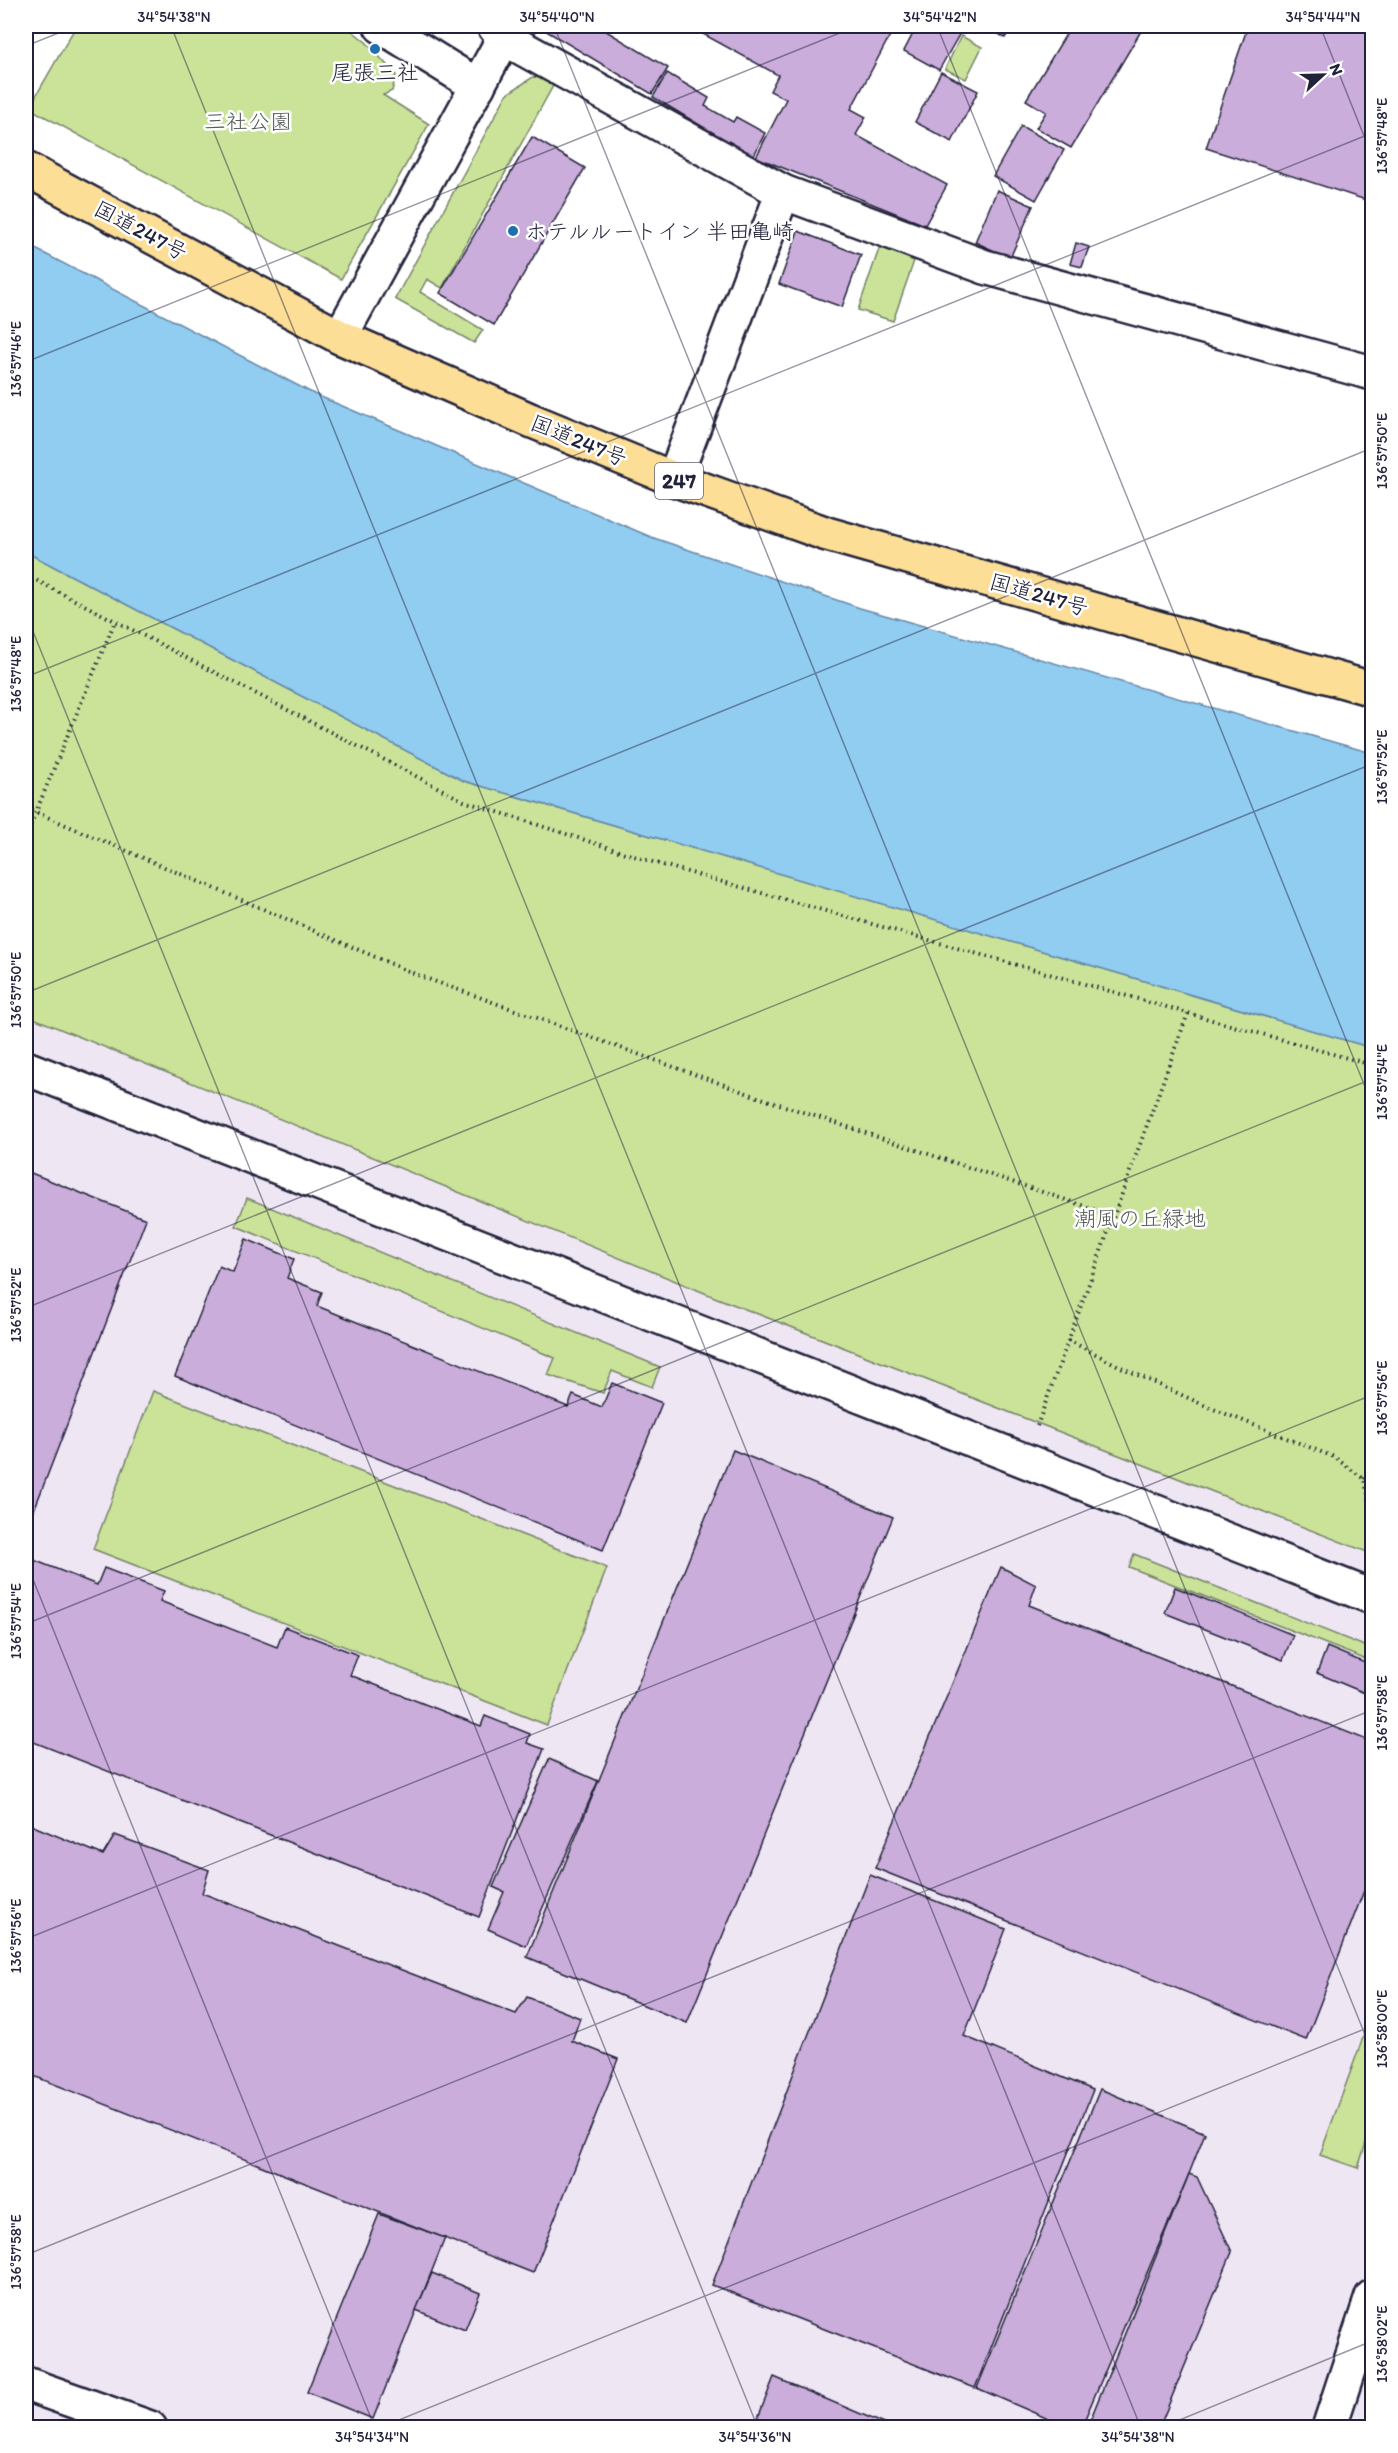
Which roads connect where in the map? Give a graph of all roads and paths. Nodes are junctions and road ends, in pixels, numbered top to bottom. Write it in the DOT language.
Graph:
graph roads {
  1 [pos="381,26"];
  2 [pos="499,32"];
  3 [pos="478,86"];
  4 [pos="26,169"];
  5 [pos="783,192"];
  6 [pos="340,337"];
  7 [pos="1372,373"];
  8 [pos="674,479"];
  9 [pos="26,575"];
  10 [pos="115,621"];
  11 [pos="1372,689"];
  12 [pos="26,808"];
  13 [pos="34,812"];
  14 [pos="26,836"];
  15 [pos="1188,1013"];
  16 [pos="1372,1065"];
  17 [pos="26,1068"];
  18 [pos="1114,1216"];
  19 [pos="1068,1340"];
  20 [pos="1037,1426"];
  21 [pos="1372,1461"];
  22 [pos="1364,1479"];
  23 [pos="1372,1509"];
  24 [pos="1372,1597"];
  25 [pos="1372,2297"];
  26 [pos="26,2384"];
  27 [pos="150,2427"];
  28 [pos="1329,2427"];
  1 -- 3 [label="street"];
  2 -- 3 [label="street"];
  2 -- 5 [label="street"];
  3 -- 6 [label="street"];
  4 -- 6 [label="highway, 国道247号 / 247"];
  5 -- 7 [label="street"];
  5 -- 8 [label="street"];
  6 -- 8 [label="highway, 国道247号 / 247"];
  8 -- 11 [label="highway, 国道247号 / 247"];
  9 -- 10 [label="path"];
  10 -- 13 [label="path"];
  10 -- 15 [label="path"];
  12 -- 13 [label="path"];
  13 -- 14 [label="path"];
  13 -- 18 [label="path"];
  15 -- 16 [label="path"];
  15 -- 18 [label="path"];
  17 -- 24 [label="street"];
  18 -- 19 [label="path"];
  19 -- 20 [label="path"];
  19 -- 22 [label="path"];
  21 -- 22 [label="path"];
  22 -- 23 [label="path"];
  25 -- 28 [label="street"];
  26 -- 27 [label="street"];
}
